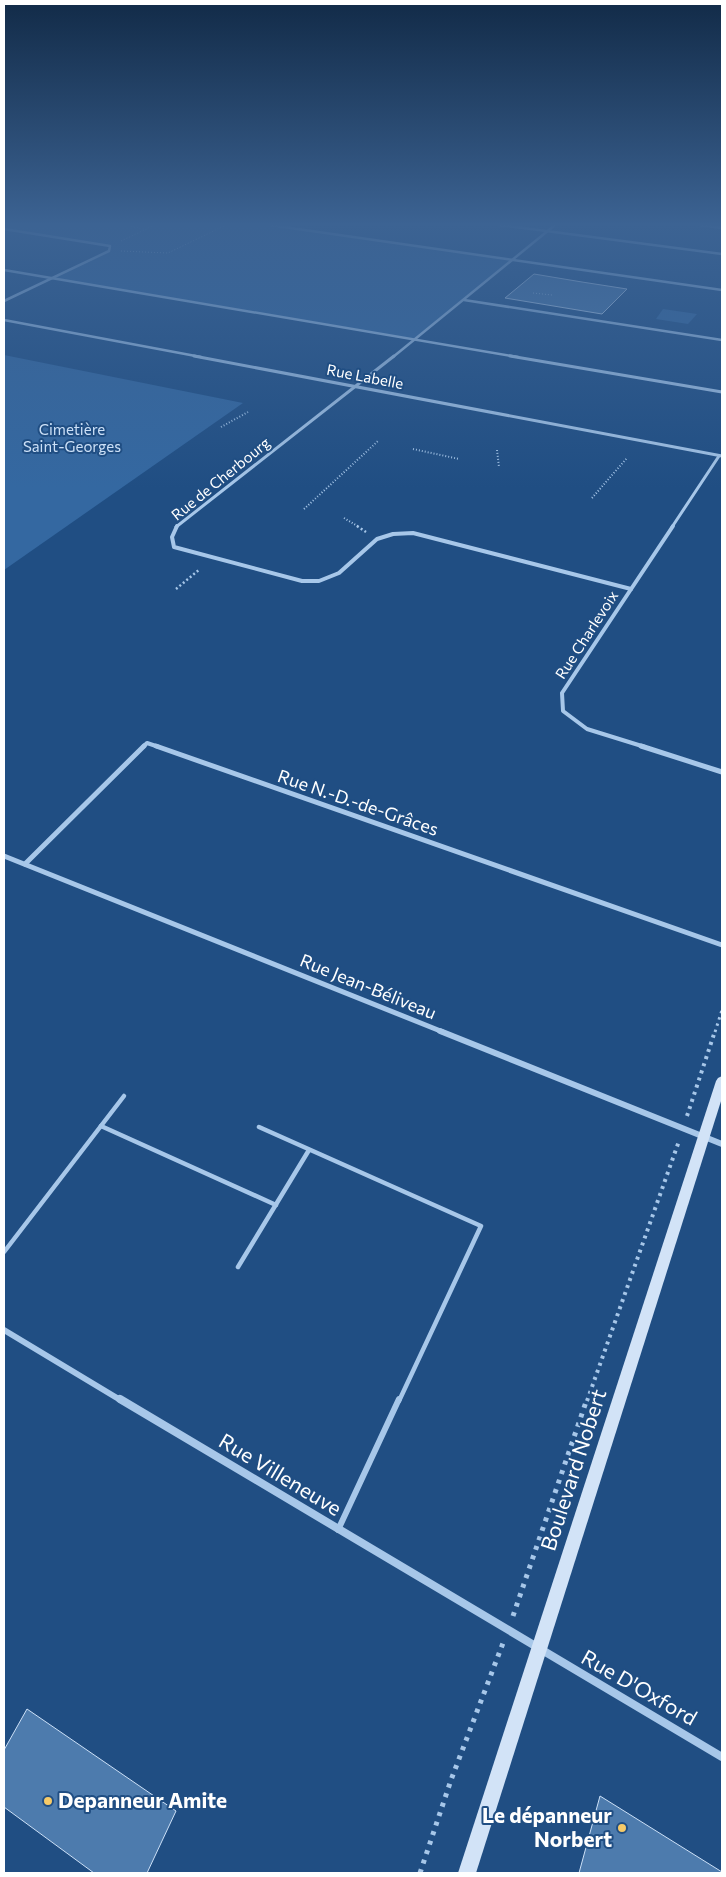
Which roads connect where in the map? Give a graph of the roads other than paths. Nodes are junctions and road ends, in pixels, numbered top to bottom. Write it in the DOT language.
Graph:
graph roads {
  1 [pos="262,313"];
  2 [pos="448,313"];
  3 [pos="545,313"];
  4 [pos="4,320"];
  5 [pos="416,338"];
  6 [pos="722,340"];
  7 [pos="355,387"];
  8 [pos="722,392"];
  9 [pos="720,456"];
  10 [pos="631,589"];
  11 [pos="722,772"];
  12 [pos="4,856"];
  13 [pos="25,864"];
  14 [pos="722,945"];
  15 [pos="722,1081"];
  16 [pos="124,1096"];
  17 [pos="101,1126"];
  18 [pos="259,1128"];
  19 [pos="704,1137"];
  20 [pos="722,1144"];
  21 [pos="309,1150"];
  22 [pos="276,1205"];
  23 [pos="4,1252"];
  24 [pos="238,1267"];
  25 [pos="4,1330"];
  26 [pos="338,1530"];
  27 [pos="539,1650"];
  28 [pos="722,1757"];
  29 [pos="467,1873"];
  1 -- 5 [label="street"];
  2 -- 5 [label="street, Rue de Cherbourg"];
  3 -- 6 [label="street"];
  4 -- 7 [label="street, Rue Labelle"];
  5 -- 7 [label="street, Rue de Cherbourg"];
  5 -- 8 [label="street"];
  7 -- 9 [label="street, Rue Labelle"];
  7 -- 10 [label="street, Rue de Cherbourg"];
  9 -- 10 [label="street, Rue Charlevoix"];
  10 -- 11 [label="street, Rue Charlevoix"];
  12 -- 13 [label="street, Rue Jean-Béliveau"];
  13 -- 14 [label="street, Rue N.-D.-de-Grâces"];
  13 -- 19 [label="street, Rue Jean-Béliveau"];
  15 -- 19 [label="street, Boulevard Nobert"];
  16 -- 17 [label="lane"];
  17 -- 22 [label="lane"];
  17 -- 23 [label="lane"];
  18 -- 21 [label="lane"];
  19 -- 20 [label="street, Rue Jean-Béliveau"];
  19 -- 27 [label="street, Boulevard Nobert"];
  21 -- 22 [label="lane"];
  21 -- 26 [label="lane"];
  22 -- 24 [label="lane"];
  25 -- 26 [label="street, Rue Villeneuve"];
  26 -- 27 [label="street, Rue Villeneuve"];
  27 -- 28 [label="street, Rue D'Oxford"];
  27 -- 29 [label="street, Boulevard Nobert"];
}
